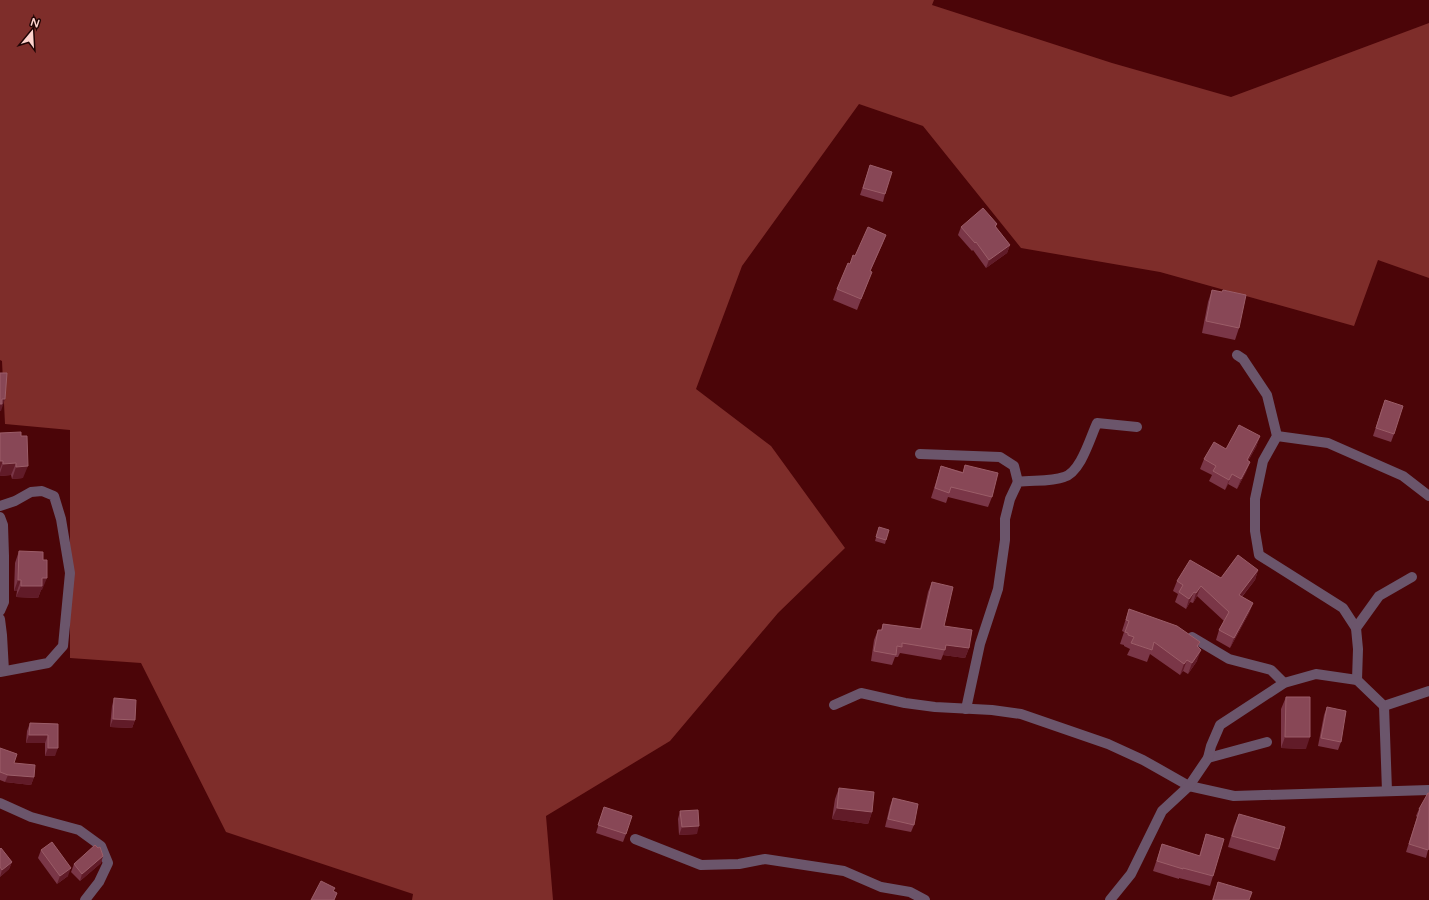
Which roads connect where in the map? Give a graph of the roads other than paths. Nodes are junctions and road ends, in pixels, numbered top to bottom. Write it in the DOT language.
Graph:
graph roads {
  1 [pos="1237,355"];
  2 [pos="1137,427"];
  3 [pos="1277,436"];
  4 [pos="920,454"];
  5 [pos="1018,482"];
  6 [pos="1429,496"];
  7 [pos="0,506"];
  8 [pos="0,517"];
  9 [pos="1412,577"];
  10 [pos="0,611"];
  11 [pos="0,619"];
  12 [pos="1356,628"];
  13 [pos="1192,637"];
  14 [pos="2,671"];
  15 [pos="1357,680"];
  16 [pos="1284,683"];
  17 [pos="1429,691"];
  18 [pos="834,705"];
  19 [pos="1384,706"];
  20 [pos="966,709"];
  21 [pos="1267,742"];
  22 [pos="1208,758"];
  23 [pos="1189,786"];
  24 [pos="1429,790"];
  25 [pos="1387,791"];
  26 [pos="0,803"];
  27 [pos="635,839"];
  28 [pos="84,900"];
  29 [pos="925,900"];
  30 [pos="1110,900"];
  1 -- 3 [label="street"];
  2 -- 5 [label="street"];
  3 -- 6 [label="street"];
  3 -- 12 [label="street"];
  4 -- 5 [label="street"];
  5 -- 20 [label="street"];
  7 -- 14 [label="street"];
  8 -- 10 [label="street"];
  9 -- 12 [label="street"];
  11 -- 14 [label="street"];
  12 -- 15 [label="street"];
  13 -- 16 [label="street"];
  15 -- 16 [label="street"];
  15 -- 19 [label="street"];
  16 -- 22 [label="street"];
  17 -- 19 [label="street"];
  18 -- 20 [label="street"];
  19 -- 25 [label="street"];
  20 -- 23 [label="street"];
  21 -- 22 [label="street"];
  22 -- 23 [label="street"];
  23 -- 25 [label="street"];
  23 -- 30 [label="street"];
  24 -- 25 [label="street"];
  26 -- 28 [label="street"];
  27 -- 29 [label="street"];
}
